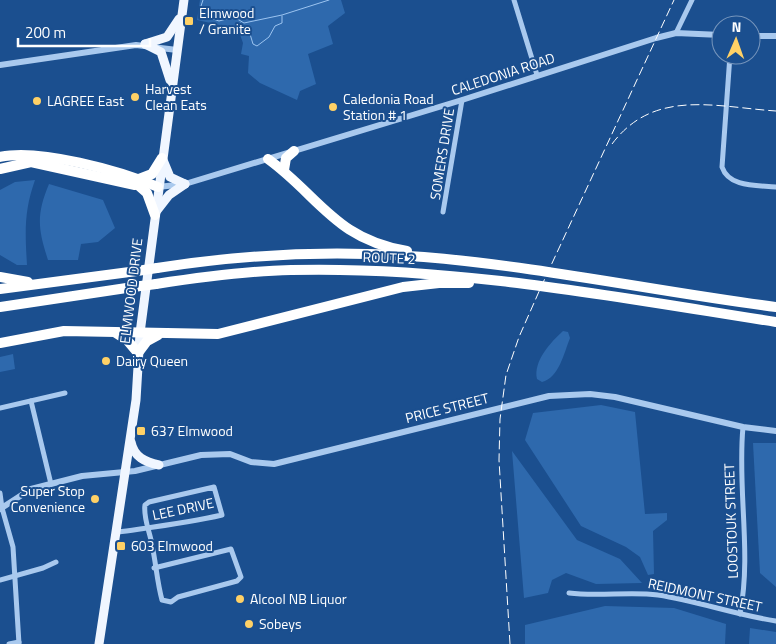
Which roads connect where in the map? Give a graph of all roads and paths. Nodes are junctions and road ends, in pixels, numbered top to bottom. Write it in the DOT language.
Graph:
graph roads {
  1 [pos="184,0"];
  2 [pos="514,0"];
  3 [pos="692,0"];
  4 [pos="182,12"];
  5 [pos="676,33"];
  6 [pos="711,35"];
  7 [pos="761,36"];
  8 [pos="776,36"];
  9 [pos="145,44"];
  10 [pos="177,50"];
  11 [pos="0,65"];
  12 [pos="729,65"];
  13 [pos="537,76"];
  14 [pos="171,88"];
  15 [pos="462,100"];
  16 [pos="294,151"];
  17 [pos="0,157"];
  18 [pos="162,158"];
  19 [pos="268,159"];
  20 [pos="0,169"];
  21 [pos="284,170"];
  22 [pos="139,182"];
  23 [pos="185,184"];
  24 [pos="158,187"];
  25 [pos="776,187"];
  26 [pos="443,212"];
  27 [pos="154,214"];
  28 [pos="462,261"];
  29 [pos="0,277"];
  30 [pos="47,284"];
  31 [pos="530,286"];
  32 [pos="0,289"];
  33 [pos="0,307"];
  34 [pos="776,307"];
  35 [pos="776,322"];
  36 [pos="115,332"];
  37 [pos="140,333"];
  38 [pos="160,334"];
  39 [pos="0,343"];
  40 [pos="138,353"];
  41 [pos="65,393"];
  42 [pos="31,401"];
  43 [pos="0,408"];
  44 [pos="743,426"];
  45 [pos="776,431"];
  46 [pos="131,439"];
  47 [pos="159,465"];
  48 [pos="127,471"];
  49 [pos="51,484"];
  50 [pos="0,493"];
  51 [pos="1,509"];
  52 [pos="148,528"];
  53 [pos="118,532"];
  54 [pos="56,562"];
  55 [pos="154,568"];
  56 [pos="15,576"];
  57 [pos="0,580"];
  58 [pos="569,592"];
  59 [pos="740,614"];
  60 [pos="776,621"];
  61 [pos="19,643"];
  62 [pos="9,644"];
  63 [pos="99,644"];
  1 -- 4 [label="main road, ELMWOOD DRIVE"];
  2 -- 13 [label="street"];
  3 -- 5 [label="street"];
  4 -- 9 [label="main road"];
  4 -- 10 [label="main road, ELMWOOD DRIVE"];
  5 -- 6 [label="street, CALEDONIA ROAD"];
  5 -- 13 [label="street, CALEDONIA ROAD"];
  7 -- 8 [label="street"];
  9 -- 10 [label="street"];
  9 -- 11 [label="street"];
  9 -- 14 [label="main road"];
  10 -- 14 [label="main road, ELMWOOD DRIVE"];
  12 -- 25 [label="street"];
  13 -- 15 [label="street, CALEDONIA ROAD"];
  14 -- 18 [label="main road, ELMWOOD DRIVE"];
  15 -- 16 [label="street, CALEDONIA ROAD"];
  15 -- 26 [label="street, SOMERS DRIVE"];
  16 -- 19 [label="street, CALEDONIA ROAD"];
  16 -- 21 [label="highway"];
  17 -- 22 [label="highway"];
  18 -- 22 [label="highway"];
  18 -- 23 [label="main road"];
  18 -- 24 [label="main road, ELMWOOD DRIVE"];
  19 -- 21 [label="highway"];
  19 -- 23 [label="street, CALEDONIA ROAD"];
  20 -- 22 [label="highway"];
  21 -- 28 [label="highway"];
  22 -- 24 [label="highway"];
  22 -- 27 [label="highway"];
  23 -- 24 [label="street, CALEDONIA ROAD"];
  23 -- 27 [label="main road"];
  24 -- 27 [label="main road, ELMWOOD DRIVE"];
  27 -- 37 [label="main road, ELMWOOD DRIVE"];
  28 -- 30 [label="highway, ROUTE 2, bridge"];
  28 -- 34 [label="highway, ROUTE 2"];
  29 -- 30 [label="highway"];
  30 -- 32 [label="highway, ROUTE 2"];
  31 -- 33 [label="highway, ROUTE 2, bridge"];
  31 -- 35 [label="highway, ROUTE 2"];
  31 -- 38 [label="highway"];
  36 -- 37 [label="highway"];
  36 -- 39 [label="highway"];
  36 -- 40 [label="highway"];
  37 -- 38 [label="highway"];
  37 -- 40 [label="main road, ELMWOOD DRIVE"];
  38 -- 40 [label="highway"];
  40 -- 46 [label="main road, ELMWOOD DRIVE"];
  41 -- 42 [label="street"];
  42 -- 43 [label="street"];
  42 -- 49 [label="street"];
  44 -- 45 [label="street, PRICE STREET"];
  44 -- 47 [label="street, PRICE STREET"];
  44 -- 59 [label="street, LOOSTOUK STREET"];
  46 -- 47 [label="main road"];
  46 -- 48 [label="main road, ELMWOOD DRIVE"];
  47 -- 48 [label="street, PRICE STREET"];
  48 -- 49 [label="street, PRICE STREET"];
  48 -- 53 [label="main road, ELMWOOD DRIVE"];
  49 -- 51 [label="street, PRICE STREET"];
  50 -- 51 [label="street"];
  51 -- 56 [label="street"];
  52 -- 52 [label="street, LEE DRIVE"];
  52 -- 53 [label="street"];
  52 -- 55 [label="street"];
  53 -- 63 [label="main road, ELMWOOD DRIVE"];
  54 -- 56 [label="street"];
  55 -- 55 [label="street"];
  56 -- 57 [label="street"];
  56 -- 61 [label="street"];
  58 -- 59 [label="street, REIDMONT STREET"];
  59 -- 60 [label="street, REIDMONT STREET"];
  61 -- 62 [label="street"];
}
